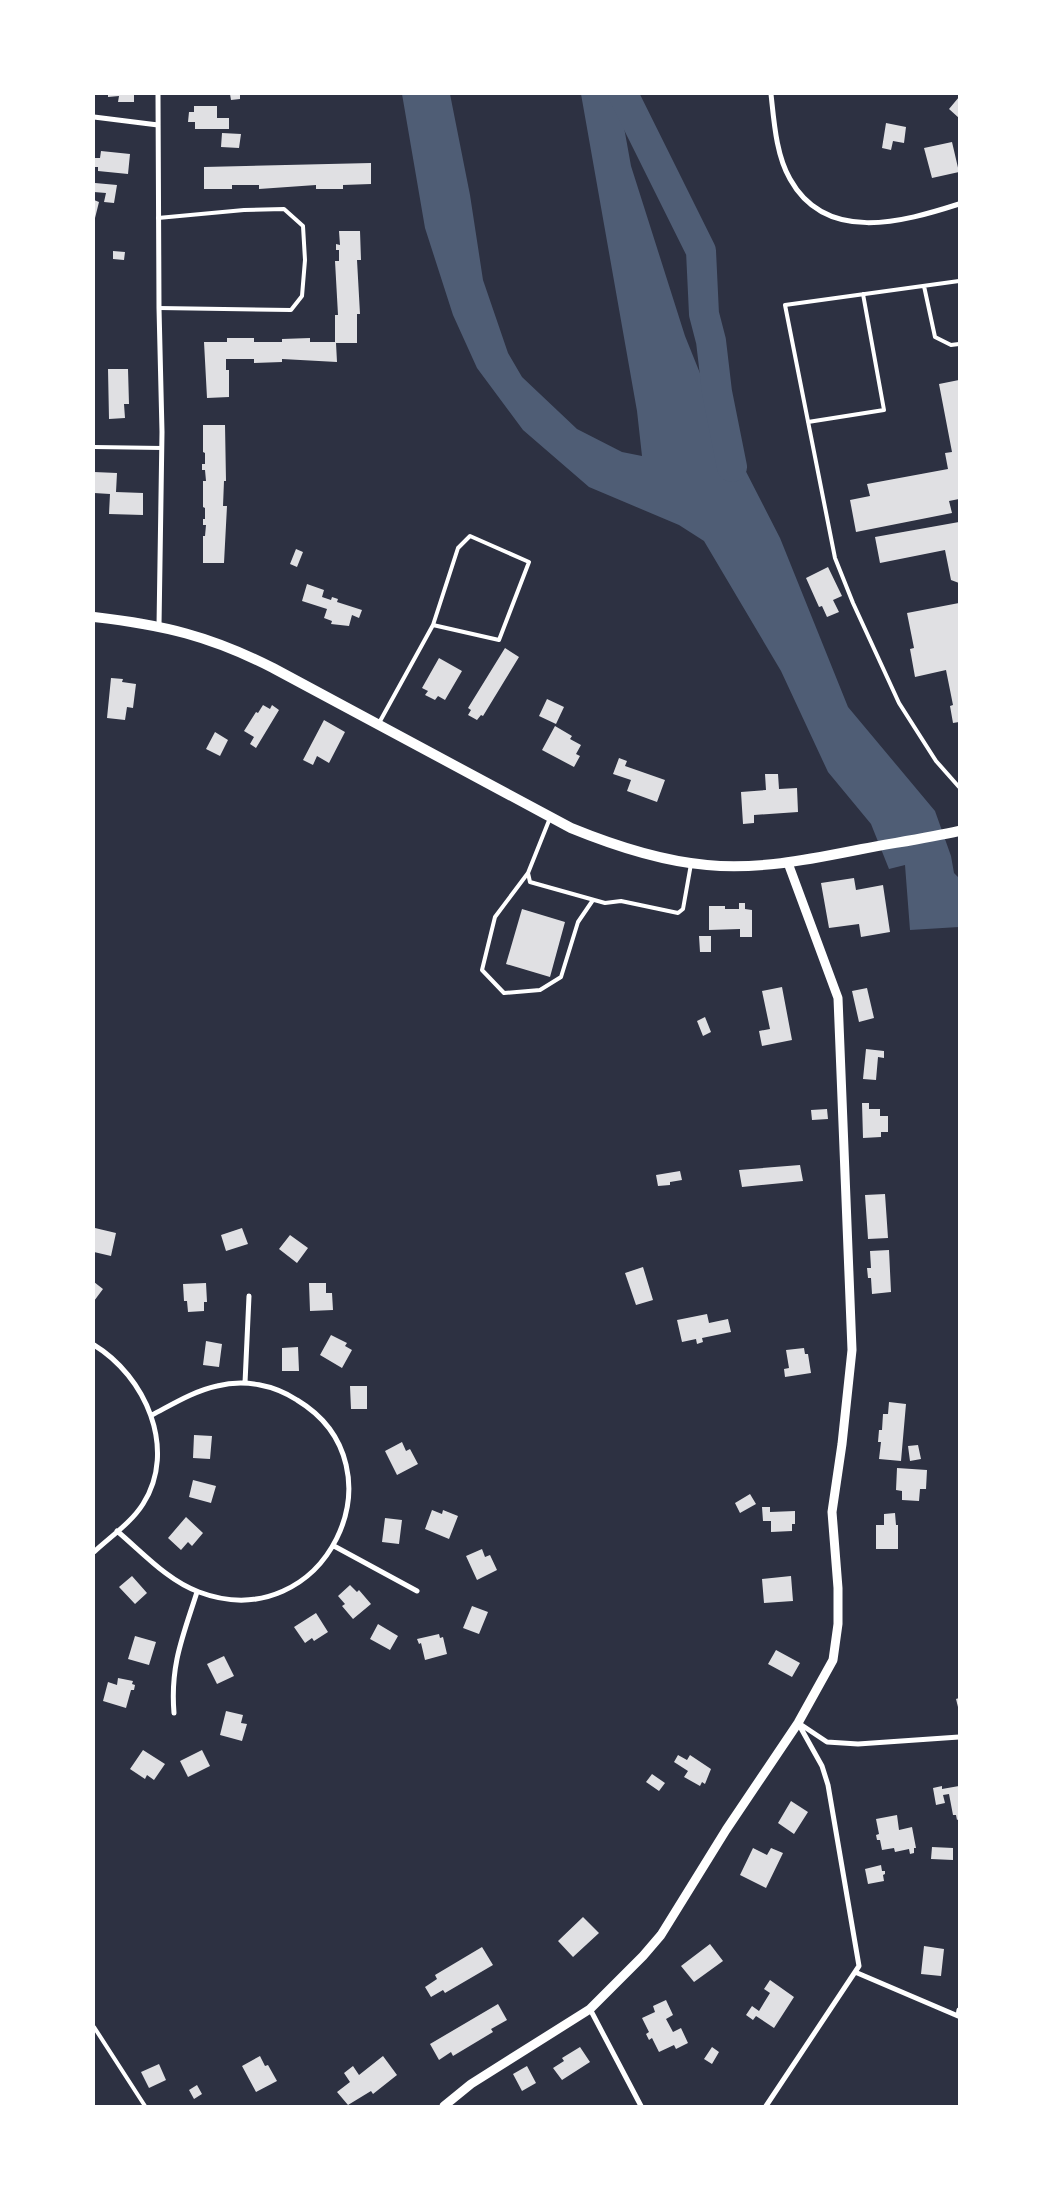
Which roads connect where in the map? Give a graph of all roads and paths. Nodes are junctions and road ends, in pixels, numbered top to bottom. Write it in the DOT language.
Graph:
graph roads {
  1 [pos="158,94"];
  2 [pos="771,94"];
  3 [pos="94,117"];
  4 [pos="158,125"];
  5 [pos="959,204"];
  6 [pos="158,218"];
  7 [pos="959,280"];
  8 [pos="924,286"];
  9 [pos="862,294"];
  10 [pos="159,308"];
  11 [pos="959,344"];
  12 [pos="808,422"];
  13 [pos="94,447"];
  14 [pos="162,448"];
  15 [pos="94,617"];
  16 [pos="433,625"];
  17 [pos="159,626"];
  18 [pos="378,724"];
  19 [pos="959,787"];
  20 [pos="550,818"];
  21 [pos="957,831"];
  22 [pos="692,863"];
  23 [pos="788,863"];
  24 [pos="528,873"];
  25 [pos="594,900"];
  26 [pos="248,1296"];
  27 [pos="94,1345"];
  28 [pos="245,1383"];
  29 [pos="152,1415"];
  30 [pos="117,1531"];
  31 [pos="334,1546"];
  32 [pos="94,1552"];
  33 [pos="417,1591"];
  34 [pos="197,1592"];
  35 [pos="174,1713"];
  36 [pos="798,1722"];
  37 [pos="959,1737"];
  38 [pos="855,1972"];
  39 [pos="590,2010"];
  40 [pos="959,2013"];
  41 [pos="94,2027"];
  42 [pos="146,2106"];
  43 [pos="444,2106"];
  44 [pos="641,2106"];
  45 [pos="766,2106"];
  1 -- 4 [label="street"];
  2 -- 5 [label="street"];
  3 -- 4 [label="street"];
  4 -- 6 [label="street"];
  6 -- 10 [label="street"];
  6 -- 10 [label="lane"];
  7 -- 8 [label="lane"];
  8 -- 9 [label="lane"];
  8 -- 11 [label="lane"];
  9 -- 12 [label="lane"];
  9 -- 12 [label="lane"];
  10 -- 14 [label="street"];
  12 -- 19 [label="lane"];
  13 -- 14 [label="lane"];
  14 -- 17 [label="street"];
  15 -- 17 [label="main road"];
  16 -- 16 [label="lane"];
  16 -- 18 [label="lane"];
  17 -- 18 [label="main road"];
  18 -- 20 [label="main road"];
  20 -- 22 [label="main road"];
  20 -- 24 [label="lane"];
  21 -- 23 [label="main road"];
  22 -- 23 [label="main road"];
  22 -- 25 [label="lane"];
  23 -- 36 [label="street"];
  24 -- 25 [label="lane"];
  24 -- 25 [label="lane"];
  26 -- 28 [label="street"];
  27 -- 29 [label="street"];
  28 -- 29 [label="street"];
  28 -- 31 [label="street"];
  29 -- 30 [label="street"];
  30 -- 32 [label="street"];
  30 -- 34 [label="street"];
  31 -- 33 [label="street"];
  31 -- 34 [label="street"];
  34 -- 35 [label="street"];
  36 -- 37 [label="street"];
  36 -- 38 [label="street"];
  36 -- 39 [label="street"];
  38 -- 40 [label="street"];
  38 -- 45 [label="street"];
  39 -- 43 [label="street"];
  39 -- 44 [label="street"];
  41 -- 42 [label="lane"];
}
